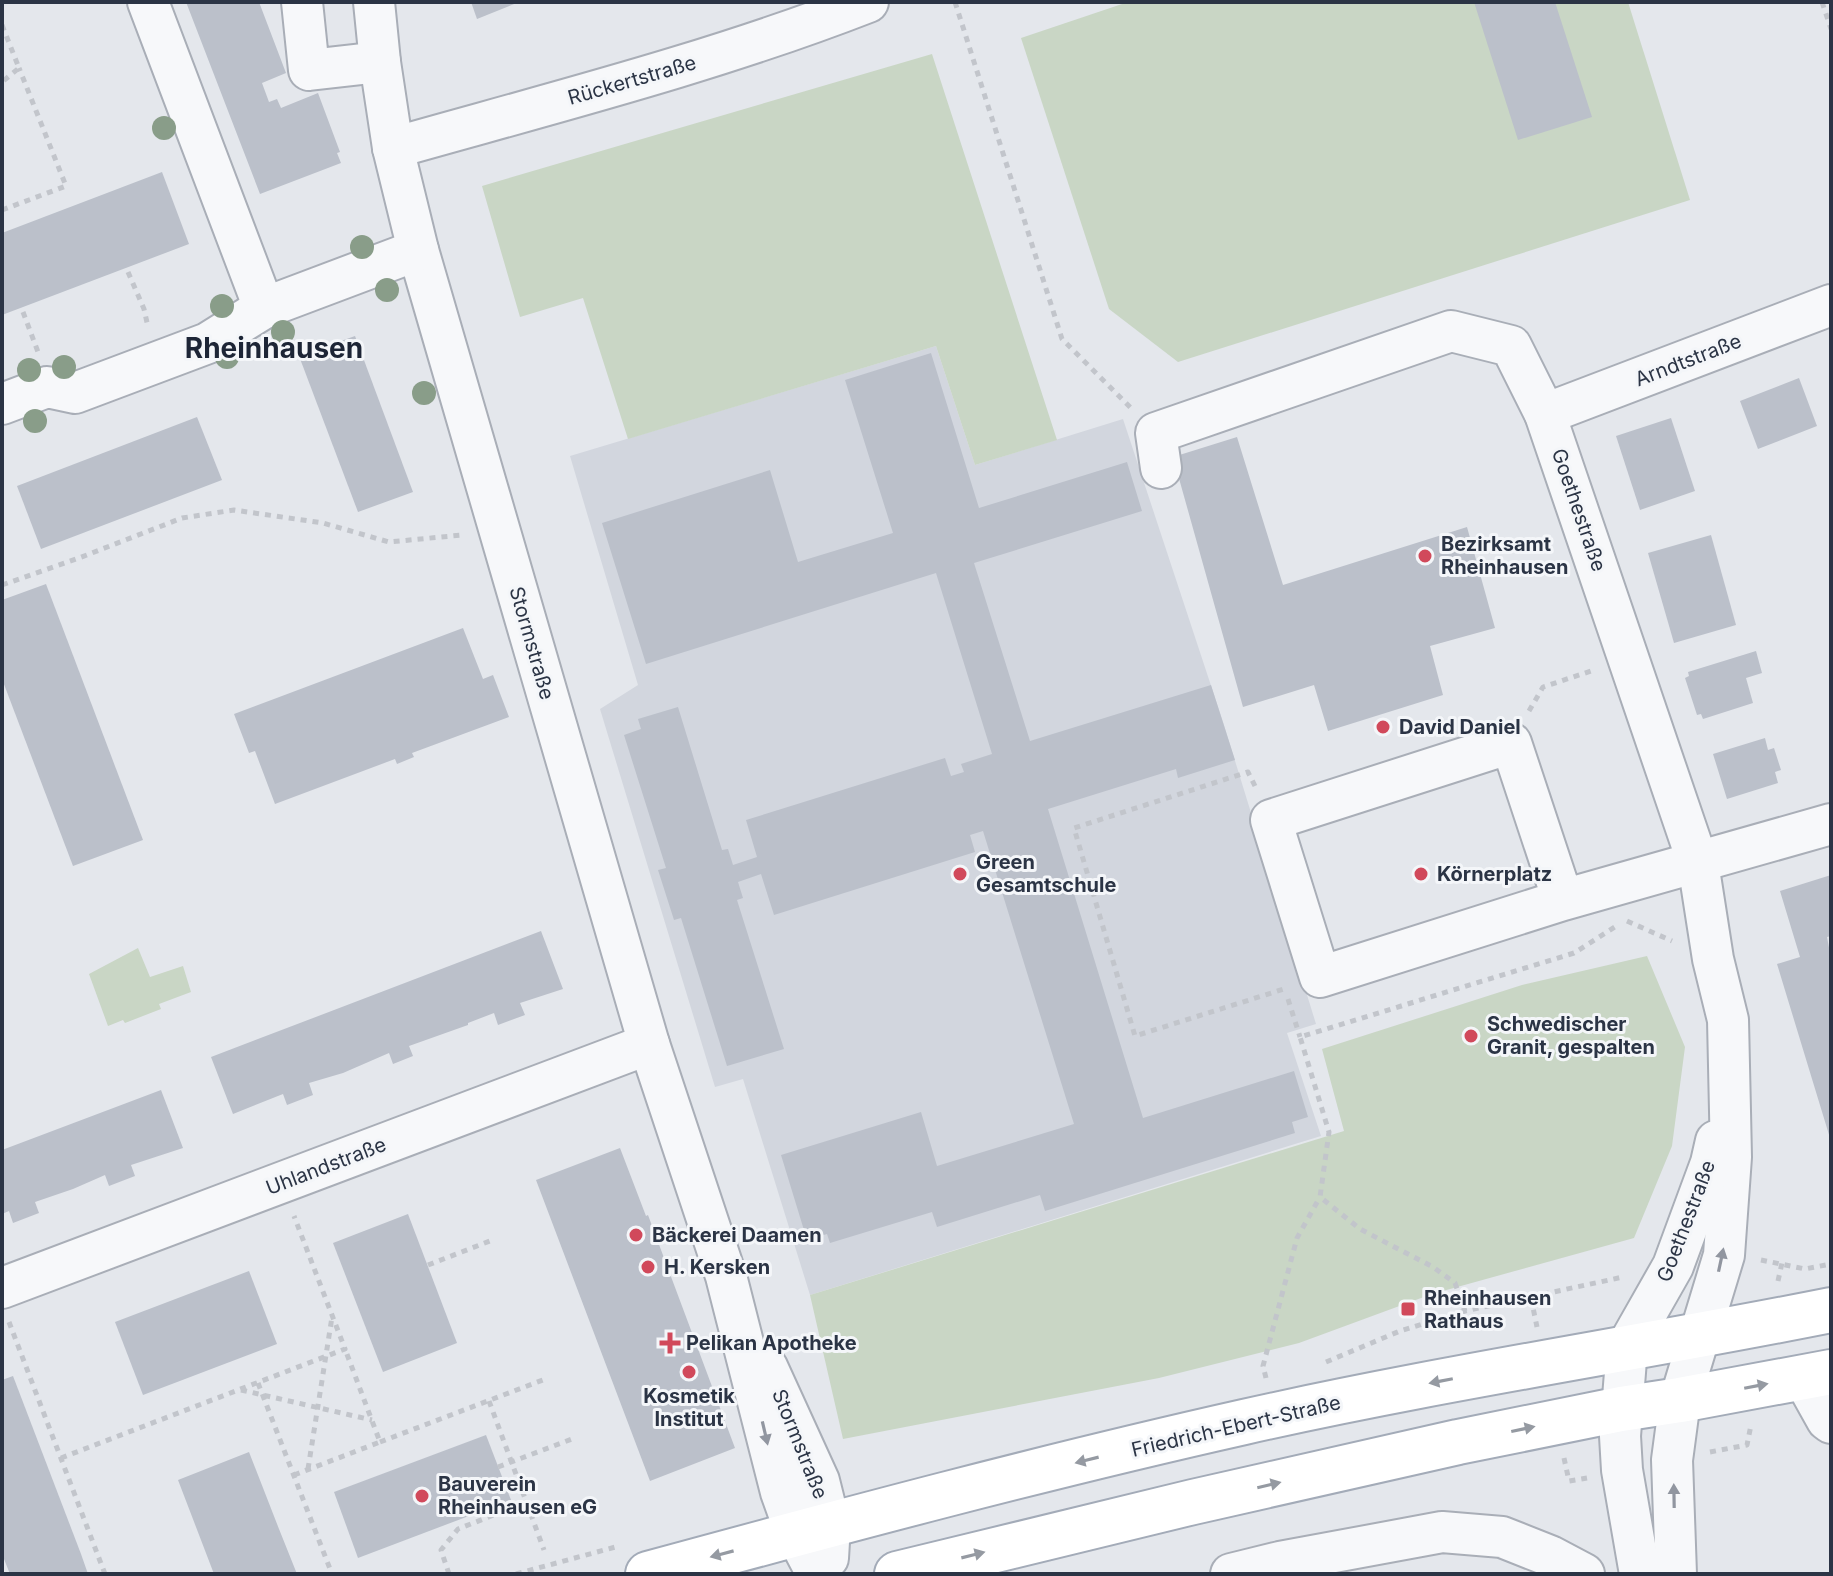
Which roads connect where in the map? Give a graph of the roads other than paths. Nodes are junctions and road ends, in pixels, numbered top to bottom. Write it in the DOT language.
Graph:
graph roads {
  1 [pos="148,2"];
  2 [pos="302,2"];
  3 [pos="374,2"];
  4 [pos="868,2"];
  5 [pos="380,62"];
  6 [pos="393,148"];
  7 [pos="418,250"];
  8 [pos="1831,305"];
  9 [pos="264,308"];
  10 [pos="2,404"];
  11 [pos="1545,414"];
  12 [pos="1158,450"];
  13 [pos="1831,824"];
  14 [pos="1698,863"];
  15 [pos="1563,900"];
  16 [pos="653,1056"];
  17 [pos="1730,1075"];
  18 [pos="506,1123"];
  19 [pos="5,1302"];
  20 [pos="1831,1310"];
  21 [pos="1700,1336"];
  22 [pos="1627,1347"];
  23 [pos="1817,1374"];
  24 [pos="1680,1400"];
  25 [pos="1621,1409"];
  26 [pos="1831,1423"];
  27 [pos="813,1529"];
  28 [pos="1567,1565"];
  29 [pos="648,1574"];
  30 [pos="817,1574"];
  31 [pos="827,1574"];
  32 [pos="897,1574"];
  33 [pos="1231,1574"];
  34 [pos="1640,1574"];
  35 [pos="1676,1574"];
  1 -- 9 [label="street"];
  2 -- 5 [label="street"];
  3 -- 5 [label="street, Stormstraße"];
  4 -- 6 [label="street, Rückertstraße"];
  5 -- 6 [label="street, Stormstraße"];
  6 -- 7 [label="street, Stormstraße"];
  7 -- 9 [label="street"];
  7 -- 16 [label="street, Stormstraße"];
  8 -- 11 [label="street, Arndtstraße"];
  9 -- 10 [label="street"];
  11 -- 12 [label="street, Goethestraße"];
  11 -- 14 [label="street, Goethestraße"];
  13 -- 14 [label="street"];
  14 -- 15 [label="street"];
  14 -- 17 [label="street, Goethestraße"];
  15 -- 15 [label="street"];
  16 -- 18 [label="street"];
  16 -- 19 [label="street, Uhlandstraße"];
  16 -- 27 [label="street, Stormstraße"];
  21 -- 17 [label="street, Goethestraße, one-way"];
  17 -- 22 [label="street, Goethestraße"];
  20 -- 21 [label="main road, Friedrich-Ebert-Straße"];
  21 -- 22 [label="main road, Friedrich-Ebert-Straße"];
  21 -- 24 [label="street, Goethestraße"];
  22 -- 25 [label="street, Goethestraße"];
  22 -- 27 [label="main road, Friedrich-Ebert-Straße, one-way"];
  24 -- 23 [label="main road, one-way"];
  23 -- 26 [label="street"];
  24 -- 25 [label="main road"];
  35 -- 24 [label="street, Goethestraße, one-way"];
  32 -- 25 [label="main road, one-way"];
  25 -- 34 [label="street, Goethestraße"];
  27 -- 29 [label="main road, Friedrich-Ebert-Straße, one-way"];
  27 -- 30 [label="street, Stormstraße"];
  27 -- 31 [label="street, Stormstraße"];
  28 -- 33 [label="street"];
}
